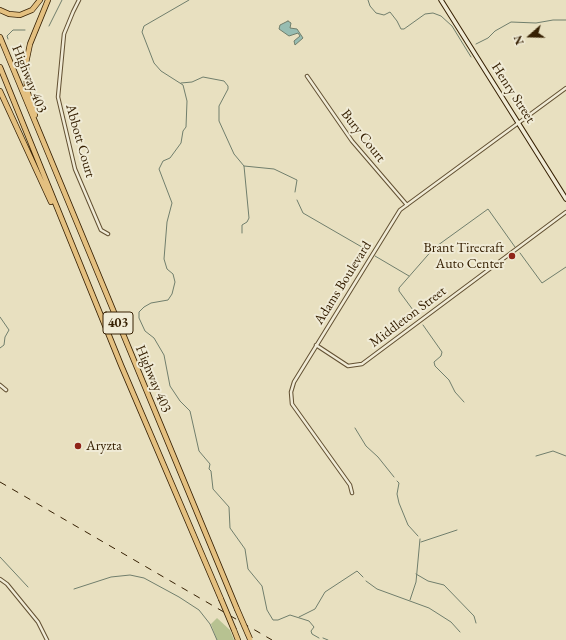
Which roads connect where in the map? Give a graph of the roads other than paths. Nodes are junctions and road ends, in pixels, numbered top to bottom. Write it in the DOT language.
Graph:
graph roads {
  1 [pos="40,0"];
  2 [pos="48,0"];
  3 [pos="79,0"];
  4 [pos="441,0"];
  5 [pos="0,10"];
  6 [pos="0,37"];
  7 [pos="0,67"];
  8 [pos="307,76"];
  9 [pos="566,88"];
  10 [pos="0,91"];
  11 [pos="519,122"];
  12 [pos="54,170"];
  13 [pos="566,199"];
  14 [pos="407,205"];
  15 [pos="566,212"];
  16 [pos="65,229"];
  17 [pos="108,234"];
  18 [pos="316,345"];
  19 [pos="0,385"];
  20 [pos="6,390"];
  21 [pos="352,493"];
  22 [pos="0,579"];
  23 [pos="47,640"];
  24 [pos="238,640"];
  25 [pos="250,640"];
  1 -- 5 [label="highway"];
  2 -- 12 [label="highway"];
  3 -- 17 [label="street, Abbott Court"];
  4 -- 11 [label="main road, Henry Street"];
  6 -- 12 [label="highway, Highway 403 / 403"];
  7 -- 16 [label="highway, Highway 403 / 403"];
  8 -- 14 [label="street, Bury Court"];
  9 -- 11 [label="street, Adams Boulevard"];
  10 -- 16 [label="highway"];
  11 -- 13 [label="main road, Henry Street"];
  11 -- 14 [label="street, Adams Boulevard"];
  12 -- 25 [label="highway, Highway 403 / 403, bridge"];
  14 -- 18 [label="street, Adams Boulevard"];
  15 -- 18 [label="street, Middleton Street"];
  16 -- 24 [label="highway, Highway 403 / 403, bridge"];
  18 -- 21 [label="street, Adams Boulevard"];
  19 -- 20 [label="street"];
  22 -- 23 [label="street"];
}
